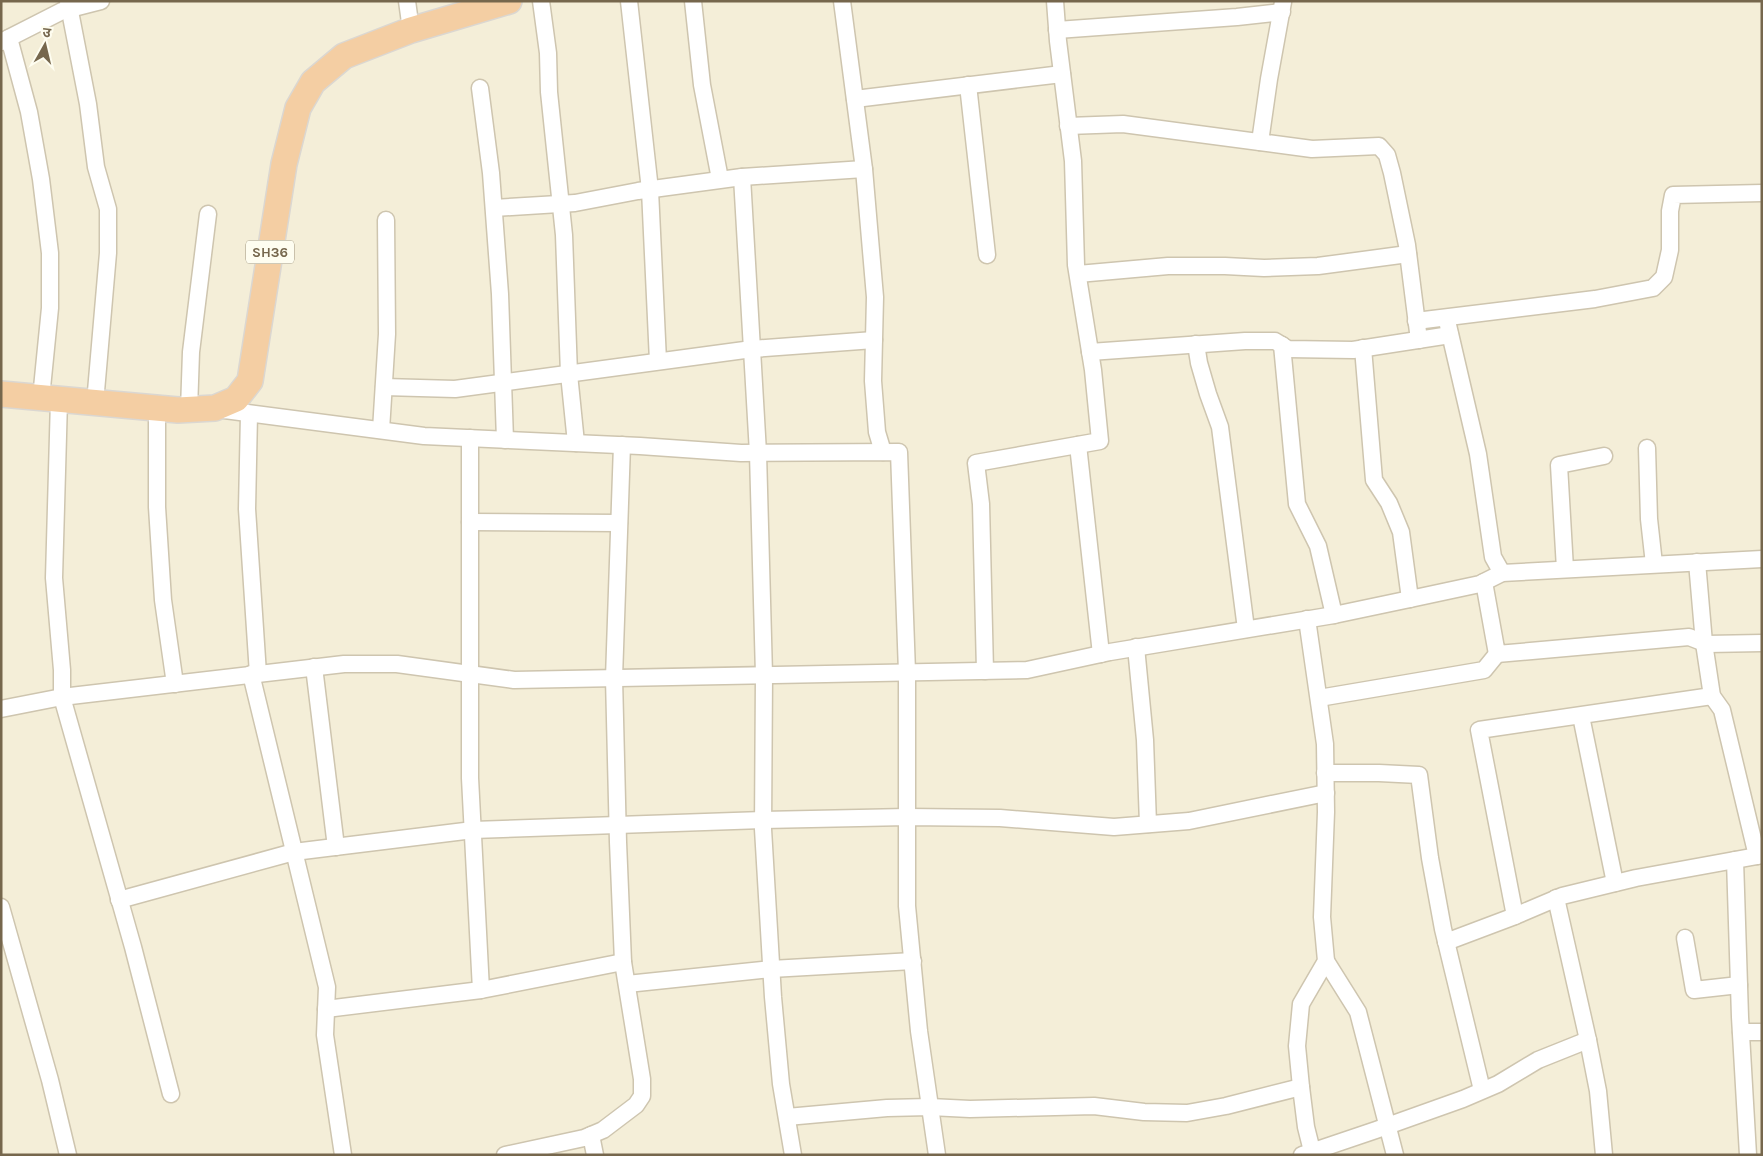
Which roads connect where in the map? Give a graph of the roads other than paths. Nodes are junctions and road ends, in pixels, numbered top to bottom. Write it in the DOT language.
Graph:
graph roads {
  1 [pos="100,1"];
  2 [pos="407,1"];
  3 [pos="509,1"];
  4 [pos="541,1"];
  5 [pos="629,1"];
  6 [pos="693,1"];
  7 [pos="842,1"];
  8 [pos="1055,1"];
  9 [pos="68,5"];
  10 [pos="1282,6"];
  11 [pos="411,30"];
  12 [pos="1057,30"];
  13 [pos="5,40"];
  14 [pos="1062,74"];
  15 [pos="968,85"];
  16 [pos="480,88"];
  17 [pos="855,99"];
  18 [pos="1068,126"];
  19 [pos="1260,142"];
  20 [pos="864,169"];
  21 [pos="742,177"];
  22 [pos="720,179"];
  23 [pos="650,190"];
  24 [pos="1762,192"];
  25 [pos="560,204"];
  26 [pos="494,208"];
  27 [pos="208,214"];
  28 [pos="386,220"];
  29 [pos="1408,254"];
  30 [pos="987,255"];
  31 [pos="1078,274"];
  32 [pos="1447,318"];
  33 [pos="1416,321"];
  34 [pos="1450,335"];
  35 [pos="874,340"];
  36 [pos="1419,340"];
  37 [pos="1196,344"];
  38 [pos="1282,345"];
  39 [pos="1363,348"];
  40 [pos="752,349"];
  41 [pos="1090,352"];
  42 [pos="658,361"];
  43 [pos="569,374"];
  44 [pos="503,383"];
  45 [pos="384,387"];
  46 [pos="1,394"];
  47 [pos="50,399"];
  48 [pos="95,403"];
  49 [pos="157,408"];
  50 [pos="215,408"];
  51 [pos="189,410"];
  52 [pos="249,414"];
  53 [pos="380,430"];
  54 [pos="470,438"];
  55 [pos="505,440"];
  56 [pos="576,443"];
  57 [pos="622,445"];
  58 [pos="1078,445"];
  59 [pos="1647,448"];
  60 [pos="883,452"];
  61 [pos="758,453"];
  62 [pos="1604,456"];
  63 [pos="470,522"];
  64 [pos="619,523"];
  65 [pos="1762,559"];
  66 [pos="1697,562"];
  67 [pos="1654,564"];
  68 [pos="1565,569"];
  69 [pos="1502,573"];
  70 [pos="1484,582"];
  71 [pos="1410,599"];
  72 [pos="1334,615"];
  73 [pos="1308,619"];
  74 [pos="1246,629"];
  75 [pos="1704,643"];
  76 [pos="1762,643"];
  77 [pos="1136,647"];
  78 [pos="1101,654"];
  79 [pos="1496,654"];
  80 [pos="314,667"];
  81 [pos="985,671"];
  82 [pos="907,672"];
  83 [pos="254,674"];
  84 [pos="469,674"];
  85 [pos="764,675"];
  86 [pos="614,678"];
  87 [pos="175,684"];
  88 [pos="62,696"];
  89 [pos="1712,696"];
  90 [pos="1319,698"];
  91 [pos="1,709"];
  92 [pos="1581,716"];
  93 [pos="1325,773"];
  94 [pos="1326,793"];
  95 [pos="907,817"];
  96 [pos="763,820"];
  97 [pos="1148,824"];
  98 [pos="618,825"];
  99 [pos="473,830"];
  100 [pos="336,847"];
  101 [pos="294,852"];
  102 [pos="1759,855"];
  103 [pos="1735,860"];
  104 [pos="1615,883"];
  105 [pos="1556,898"];
  106 [pos="120,900"];
  107 [pos="1,907"];
  108 [pos="1515,916"];
  109 [pos="1685,938"];
  110 [pos="1446,942"];
  111 [pos="912,961"];
  112 [pos="1326,961"];
  113 [pos="623,962"];
  114 [pos="771,969"];
  115 [pos="627,984"];
  116 [pos="1738,985"];
  117 [pos="481,990"];
  118 [pos="326,1009"];
  119 [pos="1741,1032"];
  120 [pos="1762,1032"];
  121 [pos="1588,1040"];
  122 [pos="1301,1087"];
  123 [pos="1482,1090"];
  124 [pos="171,1094"];
  125 [pos="930,1108"];
  126 [pos="787,1116"];
  127 [pos="1389,1126"];
  128 [pos="591,1135"];
  129 [pos="1309,1153"];
  130 [pos="68,1155"];
  131 [pos="344,1155"];
  132 [pos="504,1155"];
  133 [pos="595,1155"];
  134 [pos="793,1155"];
  135 [pos="936,1155"];
  136 [pos="1395,1155"];
  137 [pos="1604,1155"];
  138 [pos="1748,1155"];
  1 -- 9 [label="street"];
  2 -- 11 [label="street"];
  3 -- 11 [label="highway, SH36"];
  4 -- 25 [label="street"];
  5 -- 23 [label="street"];
  6 -- 22 [label="street"];
  7 -- 17 [label="street"];
  8 -- 12 [label="street"];
  9 -- 13 [label="street"];
  9 -- 48 [label="street"];
  10 -- 12 [label="street"];
  10 -- 19 [label="street"];
  11 -- 50 [label="highway, SH36"];
  12 -- 14 [label="street"];
  13 -- 47 [label="street"];
  14 -- 15 [label="street"];
  14 -- 18 [label="street"];
  15 -- 17 [label="street"];
  15 -- 30 [label="street"];
  16 -- 26 [label="street"];
  17 -- 20 [label="street"];
  18 -- 19 [label="street"];
  18 -- 31 [label="street"];
  19 -- 29 [label="street"];
  20 -- 21 [label="street"];
  20 -- 35 [label="street"];
  21 -- 22 [label="street"];
  21 -- 40 [label="street"];
  22 -- 23 [label="street"];
  23 -- 25 [label="street"];
  23 -- 42 [label="street"];
  24 -- 32 [label="street"];
  25 -- 26 [label="street"];
  25 -- 43 [label="street"];
  26 -- 44 [label="street"];
  27 -- 51 [label="street"];
  28 -- 45 [label="street"];
  29 -- 31 [label="street"];
  29 -- 33 [label="street"];
  31 -- 41 [label="street"];
  32 -- 33 [label="street"];
  32 -- 34 [label="street"];
  33 -- 36 [label="street"];
  34 -- 36 [label="street"];
  34 -- 69 [label="street"];
  35 -- 40 [label="street"];
  35 -- 60 [label="street"];
  36 -- 39 [label="street"];
  37 -- 38 [label="street"];
  37 -- 41 [label="street"];
  37 -- 74 [label="street"];
  38 -- 39 [label="street"];
  38 -- 72 [label="street"];
  39 -- 71 [label="street"];
  40 -- 42 [label="street"];
  40 -- 61 [label="street"];
  41 -- 58 [label="street"];
  42 -- 43 [label="street"];
  43 -- 44 [label="street"];
  43 -- 56 [label="street"];
  44 -- 45 [label="street"];
  44 -- 55 [label="street"];
  45 -- 53 [label="street"];
  46 -- 47 [label="highway, SH36"];
  47 -- 48 [label="highway, SH36"];
  47 -- 88 [label="street"];
  48 -- 49 [label="highway, SH36"];
  49 -- 51 [label="highway, SH36"];
  49 -- 87 [label="street"];
  50 -- 51 [label="highway, SH36"];
  50 -- 52 [label="street"];
  52 -- 53 [label="street"];
  52 -- 83 [label="street"];
  53 -- 54 [label="street"];
  54 -- 55 [label="street"];
  54 -- 63 [label="street"];
  55 -- 56 [label="street"];
  56 -- 57 [label="street"];
  57 -- 61 [label="street"];
  57 -- 64 [label="street"];
  58 -- 78 [label="street"];
  58 -- 81 [label="street"];
  59 -- 67 [label="street"];
  60 -- 61 [label="street"];
  60 -- 82 [label="street"];
  61 -- 85 [label="street"];
  62 -- 68 [label="street"];
  63 -- 64 [label="street"];
  63 -- 84 [label="street"];
  64 -- 86 [label="street"];
  65 -- 66 [label="street"];
  66 -- 67 [label="street"];
  66 -- 75 [label="street"];
  67 -- 68 [label="street"];
  68 -- 69 [label="street"];
  69 -- 70 [label="street"];
  70 -- 71 [label="street"];
  70 -- 79 [label="street"];
  71 -- 72 [label="street"];
  72 -- 73 [label="street"];
  73 -- 74 [label="street"];
  73 -- 90 [label="street"];
  74 -- 77 [label="street"];
  75 -- 76 [label="street"];
  75 -- 79 [label="street"];
  75 -- 89 [label="street"];
  77 -- 78 [label="street"];
  77 -- 97 [label="street"];
  78 -- 81 [label="street"];
  79 -- 90 [label="street"];
  80 -- 83 [label="street"];
  80 -- 84 [label="street"];
  80 -- 100 [label="street"];
  81 -- 82 [label="street"];
  82 -- 85 [label="street"];
  82 -- 95 [label="street"];
  83 -- 87 [label="street"];
  83 -- 101 [label="street"];
  84 -- 86 [label="street"];
  84 -- 99 [label="street"];
  85 -- 86 [label="street"];
  85 -- 96 [label="street"];
  86 -- 98 [label="street"];
  87 -- 88 [label="street"];
  88 -- 91 [label="street"];
  88 -- 106 [label="street"];
  89 -- 92 [label="street"];
  89 -- 102 [label="street"];
  90 -- 93 [label="street"];
  92 -- 104 [label="street"];
  92 -- 108 [label="street"];
  93 -- 94 [label="street"];
  93 -- 110 [label="street"];
  94 -- 97 [label="street"];
  94 -- 112 [label="street"];
  95 -- 96 [label="street"];
  95 -- 97 [label="street"];
  95 -- 111 [label="street"];
  96 -- 98 [label="street"];
  96 -- 114 [label="street"];
  98 -- 99 [label="street"];
  98 -- 113 [label="street"];
  99 -- 100 [label="street"];
  99 -- 117 [label="street"];
  100 -- 101 [label="street"];
  101 -- 106 [label="street"];
  101 -- 118 [label="street"];
  102 -- 103 [label="street"];
  103 -- 104 [label="street"];
  103 -- 116 [label="street"];
  104 -- 105 [label="street"];
  105 -- 108 [label="street"];
  105 -- 121 [label="street"];
  106 -- 124 [label="street"];
  107 -- 130 [label="street"];
  108 -- 110 [label="street"];
  109 -- 116 [label="street"];
  110 -- 123 [label="street"];
  111 -- 114 [label="street"];
  111 -- 125 [label="street"];
  112 -- 122 [label="street"];
  112 -- 127 [label="street"];
  113 -- 115 [label="street"];
  113 -- 117 [label="street"];
  114 -- 115 [label="street"];
  114 -- 126 [label="street"];
  115 -- 128 [label="street"];
  116 -- 119 [label="street"];
  117 -- 118 [label="street"];
  118 -- 131 [label="street"];
  119 -- 120 [label="street"];
  119 -- 138 [label="street"];
  121 -- 123 [label="street"];
  121 -- 137 [label="street"];
  122 -- 125 [label="street"];
  122 -- 129 [label="street"];
  123 -- 127 [label="street"];
  125 -- 126 [label="street"];
  125 -- 135 [label="street"];
  126 -- 134 [label="street"];
  127 -- 129 [label="street"];
  127 -- 136 [label="street"];
  128 -- 132 [label="street"];
  128 -- 133 [label="street"];
}
